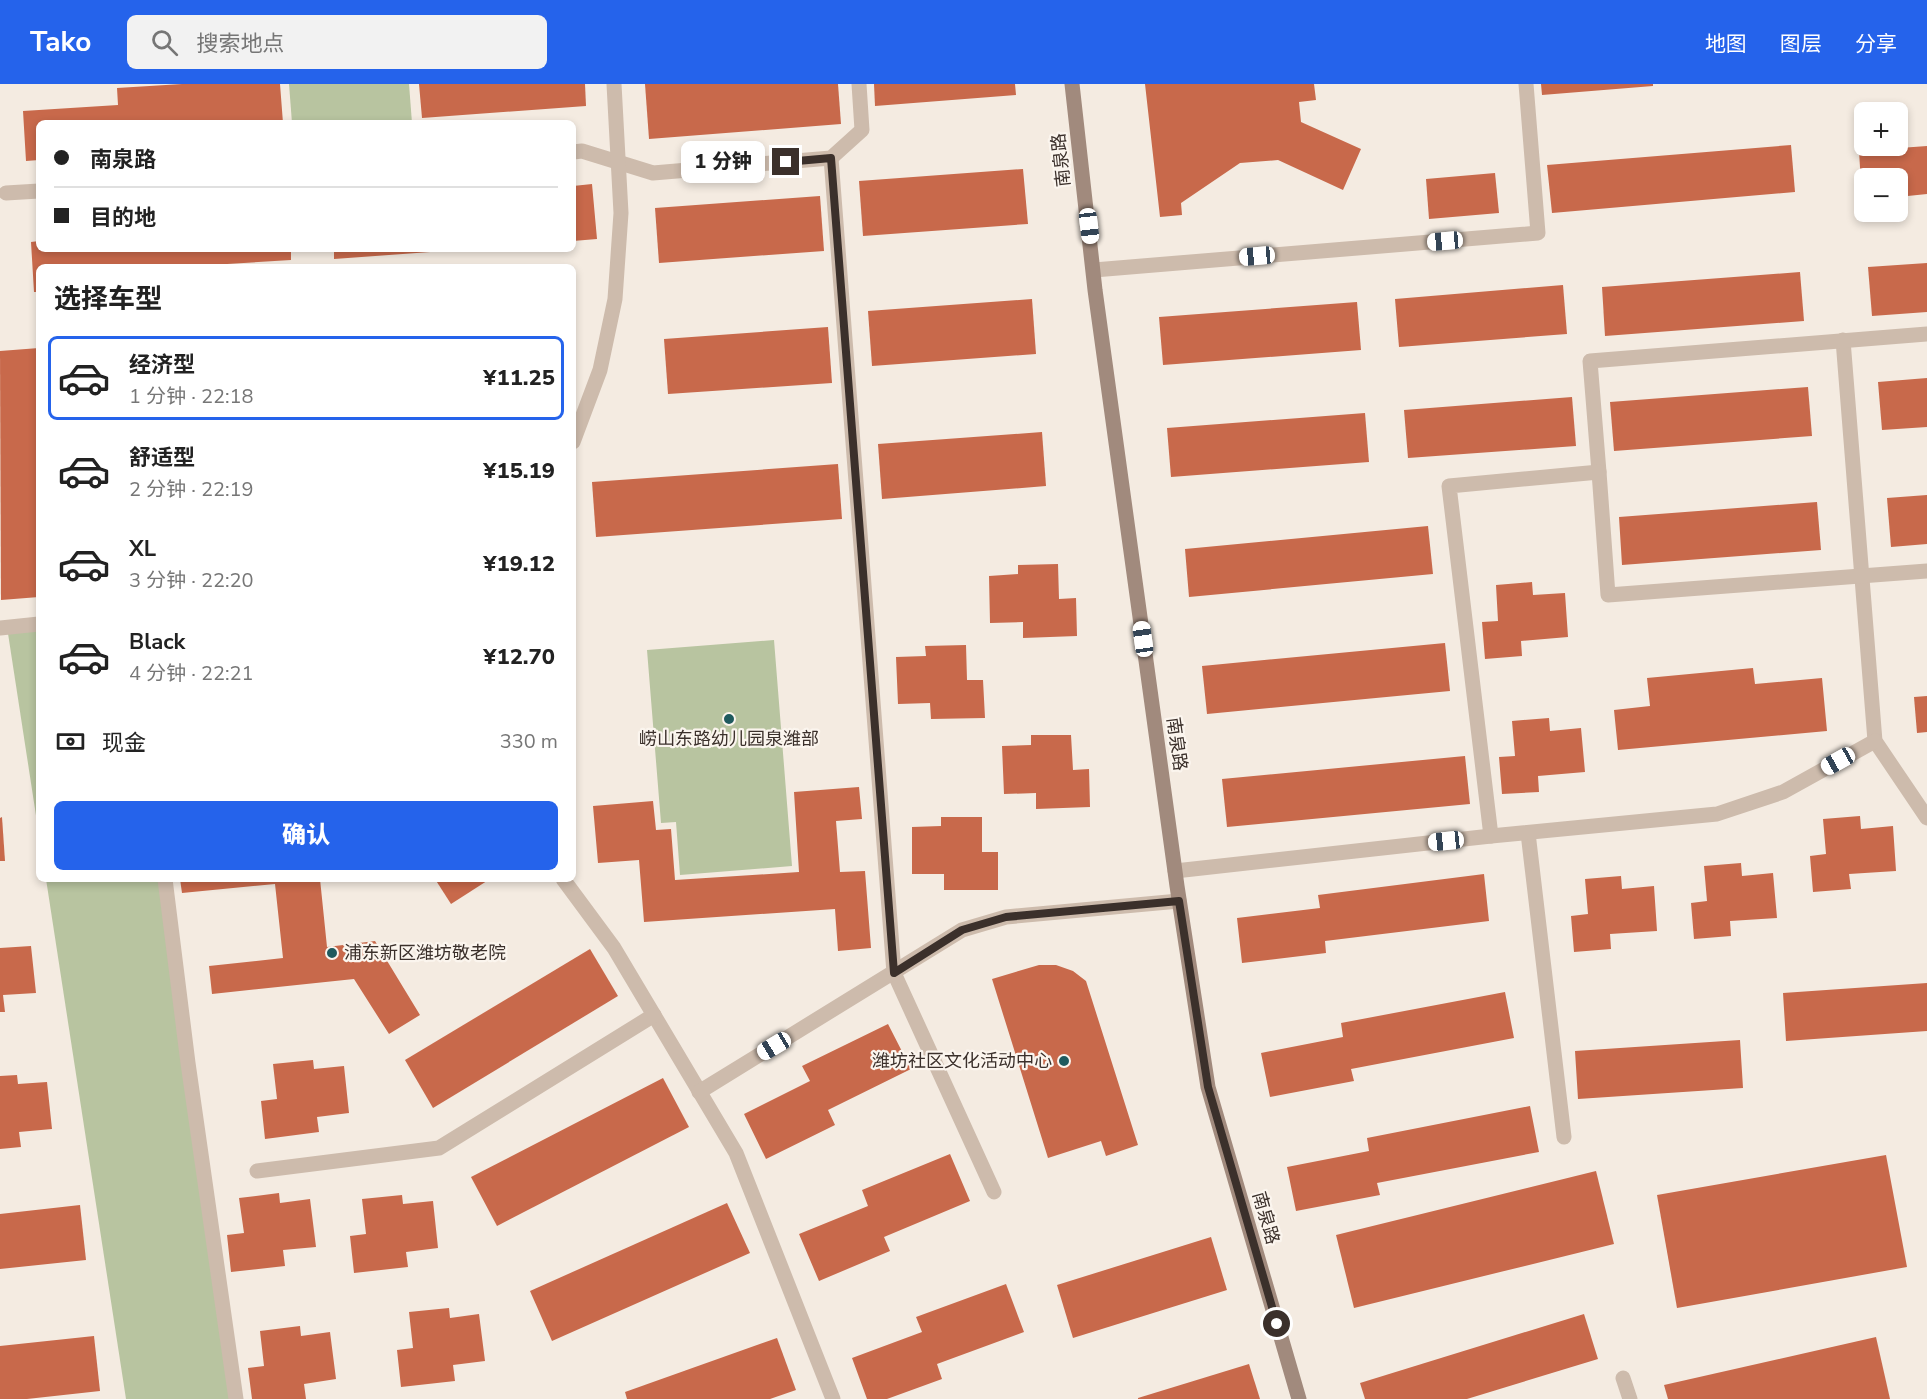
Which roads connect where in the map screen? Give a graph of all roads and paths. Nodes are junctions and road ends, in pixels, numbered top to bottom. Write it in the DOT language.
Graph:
graph roads {
  1 [pos="614,84"];
  2 [pos="859,84"];
  3 [pos="1072,84"];
  4 [pos="1526,84"];
  5 [pos="576,152"];
  6 [pos="831,158"];
  7 [pos="618,161"];
  8 [pos="36,191"];
  9 [pos="6,193"];
  10 [pos="1094,270"];
  11 [pos="1927,334"];
  12 [pos="1843,340"];
  13 [pos="576,434"];
  14 [pos="1599,472"];
  15 [pos="1927,571"];
  16 [pos="1862,576"];
  17 [pos="36,624"];
  18 [pos="0,628"];
  19 [pos="1875,741"];
  20 [pos="1927,818"];
  21 [pos="1528,833"];
  22 [pos="1491,836"];
  23 [pos="1175,871"];
  24 [pos="165,882"];
  25 [pos="565,882"];
  26 [pos="1179,901"];
  27 [pos="894,973"];
  28 [pos="654,1015"];
  29 [pos="699,1092"];
  30 [pos="1564,1137"];
  31 [pos="257,1171"];
  32 [pos="994,1192"];
  33 [pos="1623,1378"];
  34 [pos="236,1399"];
  35 [pos="833,1399"];
  36 [pos="1299,1399"];
  37 [pos="1630,1399"];
  1 -- 7 [label="lane"];
  2 -- 6 [label="lane"];
  3 -- 10 [label="street, 南泉路"];
  4 -- 10 [label="lane"];
  5 -- 7 [label="lane"];
  6 -- 7 [label="lane"];
  6 -- 27 [label="lane"];
  7 -- 13 [label="lane"];
  8 -- 9 [label="lane"];
  10 -- 23 [label="street, 南泉路"];
  11 -- 12 [label="lane"];
  12 -- 14 [label="lane"];
  12 -- 16 [label="lane"];
  14 -- 16 [label="lane"];
  14 -- 22 [label="lane"];
  15 -- 16 [label="lane"];
  16 -- 19 [label="lane"];
  17 -- 18 [label="lane"];
  19 -- 20 [label="lane"];
  19 -- 21 [label="lane"];
  21 -- 22 [label="lane"];
  21 -- 30 [label="lane"];
  22 -- 23 [label="lane"];
  23 -- 26 [label="street, 南泉路"];
  24 -- 34 [label="lane"];
  25 -- 28 [label="lane"];
  26 -- 27 [label="lane"];
  26 -- 36 [label="street, 南泉路"];
  27 -- 29 [label="lane"];
  27 -- 32 [label="lane"];
  28 -- 29 [label="lane"];
  28 -- 31 [label="lane"];
  29 -- 35 [label="lane"];
  33 -- 37 [label="lane"];
}
